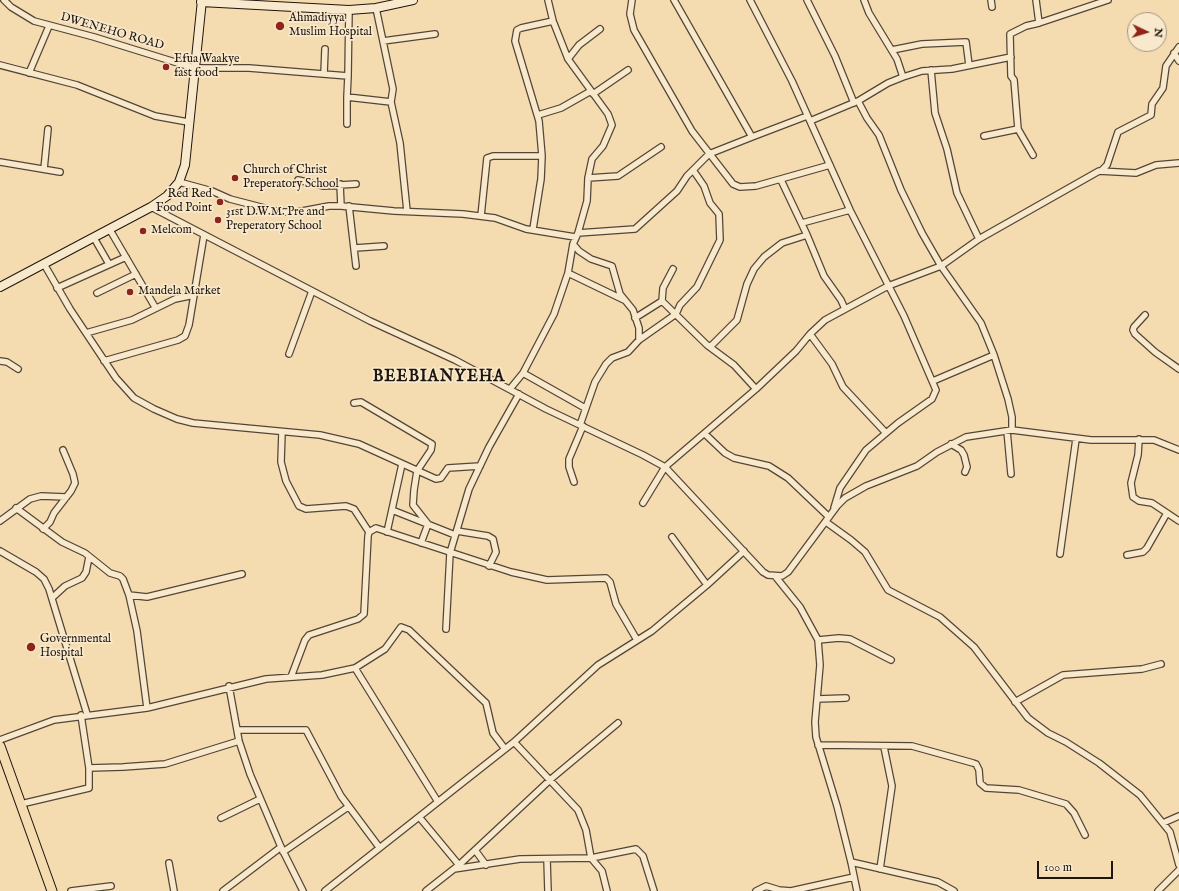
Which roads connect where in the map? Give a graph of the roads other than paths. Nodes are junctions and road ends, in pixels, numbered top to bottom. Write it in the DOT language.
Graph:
graph roads {
  1 [pos="4,0"];
  2 [pos="412,0"];
  3 [pos="548,0"];
  4 [pos="632,0"];
  5 [pos="674,0"];
  6 [pos="750,0"];
  7 [pos="807,0"];
  8 [pos="864,0"];
  9 [pos="991,0"];
  10 [pos="1036,0"];
  11 [pos="1108,0"];
  12 [pos="202,1"];
  13 [pos="398,2"];
  14 [pos="992,7"];
  15 [pos="376,8"];
  16 [pos="349,10"];
  17 [pos="553,21"];
  18 [pos="1039,23"];
  19 [pos="49,26"];
  20 [pos="600,29"];
  21 [pos="434,34"];
  22 [pos="383,41"];
  23 [pos="1179,47"];
  24 [pos="325,50"];
  25 [pos="892,50"];
  26 [pos="1174,54"];
  27 [pos="1011,58"];
  28 [pos="568,59"];
  29 [pos="1179,61"];
  30 [pos="0,65"];
  31 [pos="969,65"];
  32 [pos="194,68"];
  33 [pos="628,70"];
  34 [pos="930,70"];
  35 [pos="29,73"];
  36 [pos="324,74"];
  37 [pos="348,76"];
  38 [pos="903,77"];
  39 [pos="592,92"];
  40 [pos="347,97"];
  41 [pos="391,102"];
  42 [pos="856,102"];
  43 [pos="538,115"];
  44 [pos="809,118"];
  45 [pos="188,122"];
  46 [pos="347,124"];
  47 [pos="48,129"];
  48 [pos="1018,129"];
  49 [pos="984,136"];
  50 [pos="752,137"];
  51 [pos="661,148"];
  52 [pos="709,154"];
  53 [pos="1032,155"];
  54 [pos="542,156"];
  55 [pos="0,162"];
  56 [pos="1179,163"];
  57 [pos="830,165"];
  58 [pos="44,169"];
  59 [pos="693,170"];
  60 [pos="1102,170"];
  61 [pos="60,172"];
  62 [pos="588,178"];
  63 [pos="298,180"];
  64 [pos="781,180"];
  65 [pos="179,182"];
  66 [pos="340,184"];
  67 [pos="356,184"];
  68 [pos="341,206"];
  69 [pos="350,206"];
  70 [pos="150,207"];
  71 [pos="850,210"];
  72 [pos="407,211"];
  73 [pos="481,216"];
  74 [pos="802,224"];
  75 [pos="533,229"];
  76 [pos="110,230"];
  77 [pos="807,234"];
  78 [pos="204,235"];
  79 [pos="576,235"];
  80 [pos="94,238"];
  81 [pos="979,239"];
  82 [pos="573,244"];
  83 [pos="384,246"];
  84 [pos="355,248"];
  85 [pos="126,257"];
  86 [pos="44,264"];
  87 [pos="109,264"];
  88 [pos="356,266"];
  89 [pos="941,266"];
  90 [pos="673,270"];
  91 [pos="568,273"];
  92 [pos="136,274"];
  93 [pos="888,286"];
  94 [pos="0,287"];
  95 [pos="57,288"];
  96 [pos="312,291"];
  97 [pos="97,293"];
  98 [pos="194,295"];
  99 [pos="627,301"];
  100 [pos="662,301"];
  101 [pos="156,307"];
  102 [pos="845,309"];
  103 [pos="676,314"];
  104 [pos="1145,315"];
  105 [pos="635,318"];
  106 [pos="86,333"];
  107 [pos="810,334"];
  108 [pos="639,340"];
  109 [pos="710,347"];
  110 [pos="289,354"];
  111 [pos="994,355"];
  112 [pos="0,361"];
  113 [pos="104,361"];
  114 [pos="1179,369"];
  115 [pos="18,370"];
  116 [pos="523,373"];
  117 [pos="933,380"];
  118 [pos="510,389"];
  119 [pos="756,389"];
  120 [pos="519,394"];
  121 [pos="354,403"];
  122 [pos="585,408"];
  123 [pos="581,425"];
  124 [pos="1009,431"];
  125 [pos="282,432"];
  126 [pos="886,433"];
  127 [pos="705,434"];
  128 [pos="1076,439"];
  129 [pos="1139,439"];
  130 [pos="951,444"];
  131 [pos="63,450"];
  132 [pos="1179,450"];
  133 [pos="402,464"];
  134 [pos="480,466"];
  135 [pos="665,467"];
  136 [pos="417,471"];
  137 [pos="965,472"];
  138 [pos="1010,474"];
  139 [pos="574,482"];
  140 [pos="66,497"];
  141 [pos="643,503"];
  142 [pos="16,508"];
  143 [pos="392,510"];
  144 [pos="1167,512"];
  145 [pos="829,517"];
  146 [pos="0,521"];
  147 [pos="1179,521"];
  148 [pos="428,524"];
  149 [pos="43,529"];
  150 [pos="369,532"];
  151 [pos="387,532"];
  152 [pos="456,533"];
  153 [pos="672,537"];
  154 [pos="421,543"];
  155 [pos="0,551"];
  156 [pos="744,551"];
  157 [pos="450,553"];
  158 [pos="1060,554"];
  159 [pos="1127,555"];
  160 [pos="89,557"];
  161 [pos="489,566"];
  162 [pos="242,574"];
  163 [pos="776,576"];
  164 [pos="707,585"];
  165 [pos="129,595"];
  166 [pos="52,598"];
  167 [pos="446,628"];
  168 [pos="637,640"];
  169 [pos="818,640"];
  170 [pos="891,660"];
  171 [pos="1161,664"];
  172 [pos="355,668"];
  173 [pos="291,677"];
  174 [pos="229,686"];
  175 [pos="846,698"];
  176 [pos="817,699"];
  177 [pos="1014,702"];
  178 [pos="146,708"];
  179 [pos="87,714"];
  180 [pos="81,715"];
  181 [pos="618,723"];
  182 [pos="237,730"];
  183 [pos="0,740"];
  184 [pos="239,741"];
  185 [pos="514,742"];
  186 [pos="818,745"];
  187 [pos="0,746"];
  188 [pos="884,747"];
  189 [pos="505,749"];
  190 [pos="89,768"];
  191 [pos="550,779"];
  192 [pos="260,799"];
  193 [pos="438,802"];
  194 [pos="21,804"];
  195 [pos="348,807"];
  196 [pos="1179,816"];
  197 [pos="221,818"];
  198 [pos="420,818"];
  199 [pos="1163,823"];
  200 [pos="1085,835"];
  201 [pos="379,847"];
  202 [pos="282,849"];
  203 [pos="475,850"];
  204 [pos="591,858"];
  205 [pos="547,859"];
  206 [pos="851,862"];
  207 [pos="169,863"];
  208 [pos="459,865"];
  209 [pos="486,865"];
  210 [pos="1179,865"];
  211 [pos="454,869"];
  212 [pos="880,869"];
  213 [pos="1179,870"];
  214 [pos="854,877"];
  215 [pos="111,886"];
  216 [pos="801,890"];
  217 [pos="52,891"];
  218 [pos="70,891"];
  219 [pos="174,891"];
  220 [pos="223,891"];
  221 [pos="303,891"];
  222 [pos="325,891"];
  223 [pos="426,891"];
  224 [pos="548,891"];
  225 [pos="607,891"];
  226 [pos="654,891"];
  227 [pos="756,891"];
  228 [pos="857,891"];
  229 [pos="954,891"];
  230 [pos="1158,891"];
  1 -- 19 [label="street, DWENEHO ROAD"];
  2 -- 13 [label="street"];
  3 -- 17 [label="street"];
  4 -- 52 [label="street"];
  5 -- 50 [label="street"];
  6 -- 44 [label="street"];
  7 -- 42 [label="street"];
  8 -- 25 [label="street"];
  9 -- 14 [label="street"];
  10 -- 18 [label="street"];
  11 -- 18 [label="street"];
  12 -- 16 [label="street"];
  12 -- 32 [label="street"];
  13 -- 15 [label="street"];
  15 -- 16 [label="street"];
  15 -- 22 [label="street"];
  16 -- 37 [label="street"];
  17 -- 28 [label="street"];
  17 -- 43 [label="street"];
  18 -- 27 [label="street"];
  19 -- 32 [label="street, DWENEHO ROAD"];
  19 -- 35 [label="street"];
  20 -- 28 [label="street"];
  21 -- 22 [label="street"];
  22 -- 41 [label="street"];
  23 -- 26 [label="street"];
  24 -- 36 [label="street"];
  25 -- 31 [label="street"];
  25 -- 38 [label="street"];
  26 -- 29 [label="street"];
  26 -- 60 [label="street"];
  27 -- 31 [label="street"];
  27 -- 48 [label="street"];
  28 -- 39 [label="street"];
  30 -- 35 [label="street"];
  31 -- 34 [label="street"];
  32 -- 36 [label="street, DWENEHO ROAD"];
  32 -- 45 [label="street"];
  33 -- 39 [label="street"];
  34 -- 38 [label="street"];
  34 -- 81 [label="street"];
  35 -- 45 [label="street"];
  36 -- 37 [label="street, DWENEHO ROAD"];
  37 -- 40 [label="street"];
  38 -- 42 [label="street"];
  39 -- 43 [label="street"];
  39 -- 62 [label="street"];
  40 -- 41 [label="street"];
  40 -- 46 [label="street"];
  41 -- 72 [label="street"];
  42 -- 44 [label="street"];
  42 -- 89 [label="street"];
  43 -- 54 [label="street"];
  44 -- 50 [label="street"];
  44 -- 57 [label="street"];
  45 -- 65 [label="street"];
  47 -- 58 [label="street"];
  48 -- 49 [label="street"];
  48 -- 53 [label="street"];
  50 -- 52 [label="street"];
  51 -- 62 [label="street"];
  52 -- 59 [label="street"];
  52 -- 64 [label="street"];
  54 -- 73 [label="street"];
  54 -- 75 [label="street"];
  55 -- 58 [label="street"];
  56 -- 60 [label="street"];
  57 -- 64 [label="street"];
  57 -- 71 [label="street"];
  58 -- 61 [label="street"];
  59 -- 79 [label="street"];
  59 -- 103 [label="street"];
  60 -- 81 [label="street"];
  62 -- 79 [label="street"];
  63 -- 66 [label="street"];
  64 -- 74 [label="street"];
  65 -- 68 [label="street"];
  65 -- 70 [label="street"];
  66 -- 67 [label="street"];
  66 -- 68 [label="street"];
  68 -- 69 [label="street"];
  69 -- 72 [label="street"];
  69 -- 84 [label="street"];
  70 -- 76 [label="street"];
  70 -- 78 [label="street"];
  71 -- 74 [label="street"];
  71 -- 93 [label="street"];
  72 -- 73 [label="street"];
  73 -- 75 [label="street"];
  74 -- 77 [label="street"];
  75 -- 79 [label="street"];
  76 -- 80 [label="street"];
  76 -- 85 [label="street"];
  77 -- 102 [label="street"];
  77 -- 109 [label="street"];
  78 -- 96 [label="street"];
  78 -- 98 [label="street"];
  79 -- 82 [label="street"];
  80 -- 86 [label="street"];
  80 -- 87 [label="street"];
  81 -- 89 [label="street"];
  82 -- 91 [label="street"];
  82 -- 99 [label="street"];
  83 -- 84 [label="street"];
  84 -- 88 [label="street"];
  85 -- 87 [label="street"];
  85 -- 92 [label="street"];
  86 -- 94 [label="street"];
  86 -- 95 [label="street"];
  87 -- 95 [label="street"];
  89 -- 93 [label="street"];
  89 -- 111 [label="street"];
  90 -- 100 [label="street"];
  91 -- 99 [label="street"];
  91 -- 116 [label="street"];
  92 -- 97 [label="street"];
  92 -- 101 [label="street"];
  93 -- 102 [label="street"];
  93 -- 117 [label="street"];
  95 -- 106 [label="street"];
  96 -- 110 [label="street"];
  96 -- 118 [label="street"];
  98 -- 101 [label="street"];
  98 -- 113 [label="street"];
  99 -- 105 [label="street"];
  100 -- 103 [label="street"];
  100 -- 105 [label="street"];
  101 -- 106 [label="street"];
  102 -- 107 [label="street"];
  103 -- 108 [label="street"];
  103 -- 109 [label="street"];
  104 -- 114 [label="street"];
  105 -- 108 [label="street"];
  106 -- 113 [label="street"];
  107 -- 119 [label="street"];
  107 -- 126 [label="street"];
  108 -- 122 [label="street"];
  109 -- 119 [label="street"];
  111 -- 117 [label="street"];
  111 -- 124 [label="street"];
  112 -- 115 [label="street"];
  113 -- 125 [label="street"];
  116 -- 118 [label="street"];
  116 -- 122 [label="street"];
  117 -- 126 [label="street"];
  118 -- 120 [label="street"];
  119 -- 127 [label="street"];
  120 -- 123 [label="street"];
  120 -- 134 [label="street"];
  121 -- 136 [label="street"];
  122 -- 123 [label="street"];
  123 -- 135 [label="street"];
  123 -- 139 [label="street"];
  124 -- 128 [label="street"];
  124 -- 130 [label="street"];
  124 -- 138 [label="street"];
  125 -- 133 [label="street"];
  125 -- 150 [label="street"];
  126 -- 145 [label="street"];
  127 -- 135 [label="street"];
  127 -- 145 [label="street"];
  128 -- 129 [label="street"];
  128 -- 158 [label="street"];
  129 -- 132 [label="street"];
  129 -- 144 [label="street"];
  130 -- 137 [label="street"];
  130 -- 145 [label="street"];
  131 -- 140 [label="street"];
  133 -- 136 [label="street"];
  133 -- 143 [label="street"];
  134 -- 136 [label="street"];
  134 -- 152 [label="street"];
  135 -- 141 [label="street"];
  135 -- 156 [label="street"];
  136 -- 148 [label="street"];
  140 -- 142 [label="street"];
  140 -- 149 [label="street"];
  142 -- 146 [label="street"];
  142 -- 149 [label="street"];
  143 -- 148 [label="street"];
  143 -- 151 [label="street"];
  144 -- 147 [label="street"];
  144 -- 159 [label="street"];
  145 -- 163 [label="street"];
  145 -- 177 [label="street"];
  148 -- 152 [label="street"];
  148 -- 154 [label="street"];
  149 -- 160 [label="street"];
  150 -- 151 [label="street"];
  150 -- 173 [label="street"];
  151 -- 154 [label="street"];
  152 -- 157 [label="street"];
  152 -- 161 [label="street"];
  153 -- 164 [label="street"];
  154 -- 157 [label="street"];
  155 -- 166 [label="street"];
  156 -- 163 [label="street"];
  156 -- 164 [label="street"];
  157 -- 161 [label="street"];
  157 -- 167 [label="street"];
  160 -- 165 [label="street"];
  160 -- 166 [label="street"];
  161 -- 168 [label="street"];
  162 -- 165 [label="street"];
  163 -- 169 [label="street"];
  164 -- 168 [label="street"];
  165 -- 178 [label="street"];
  166 -- 179 [label="street"];
  168 -- 185 [label="street"];
  169 -- 170 [label="street"];
  169 -- 176 [label="street"];
  171 -- 177 [label="street"];
  172 -- 173 [label="street"];
  172 -- 189 [label="street"];
  172 -- 193 [label="street"];
  173 -- 174 [label="street"];
  174 -- 178 [label="street"];
  174 -- 182 [label="street"];
  175 -- 176 [label="street"];
  176 -- 186 [label="street"];
  177 -- 199 [label="street"];
  178 -- 179 [label="street"];
  179 -- 180 [label="street"];
  180 -- 183 [label="street"];
  180 -- 190 [label="street"];
  181 -- 191 [label="street"];
  182 -- 184 [label="street"];
  182 -- 195 [label="street"];
  184 -- 190 [label="street"];
  184 -- 192 [label="street"];
  185 -- 189 [label="street"];
  185 -- 191 [label="street"];
  186 -- 188 [label="street"];
  186 -- 206 [label="street"];
  187 -- 194 [label="main road"];
  188 -- 200 [label="street"];
  188 -- 212 [label="street"];
  189 -- 193 [label="street"];
  190 -- 194 [label="street"];
  191 -- 203 [label="street"];
  191 -- 204 [label="street"];
  192 -- 197 [label="street"];
  192 -- 202 [label="street"];
  193 -- 198 [label="street"];
  194 -- 217 [label="main road"];
  195 -- 201 [label="street"];
  195 -- 202 [label="street"];
  196 -- 199 [label="street"];
  198 -- 201 [label="street"];
  198 -- 208 [label="street"];
  199 -- 210 [label="street"];
  201 -- 222 [label="street"];
  202 -- 220 [label="street"];
  202 -- 221 [label="street"];
  203 -- 208 [label="street"];
  203 -- 209 [label="street"];
  204 -- 205 [label="street"];
  204 -- 225 [label="street"];
  204 -- 226 [label="street"];
  205 -- 209 [label="street"];
  205 -- 224 [label="street"];
  206 -- 212 [label="street"];
  206 -- 214 [label="street"];
  207 -- 219 [label="street"];
  208 -- 211 [label="street"];
  209 -- 211 [label="street"];
  211 -- 223 [label="street"];
  212 -- 229 [label="street"];
  213 -- 230 [label="street"];
  214 -- 216 [label="street"];
  214 -- 228 [label="street"];
  215 -- 218 [label="street"];
  216 -- 227 [label="street"];
}
